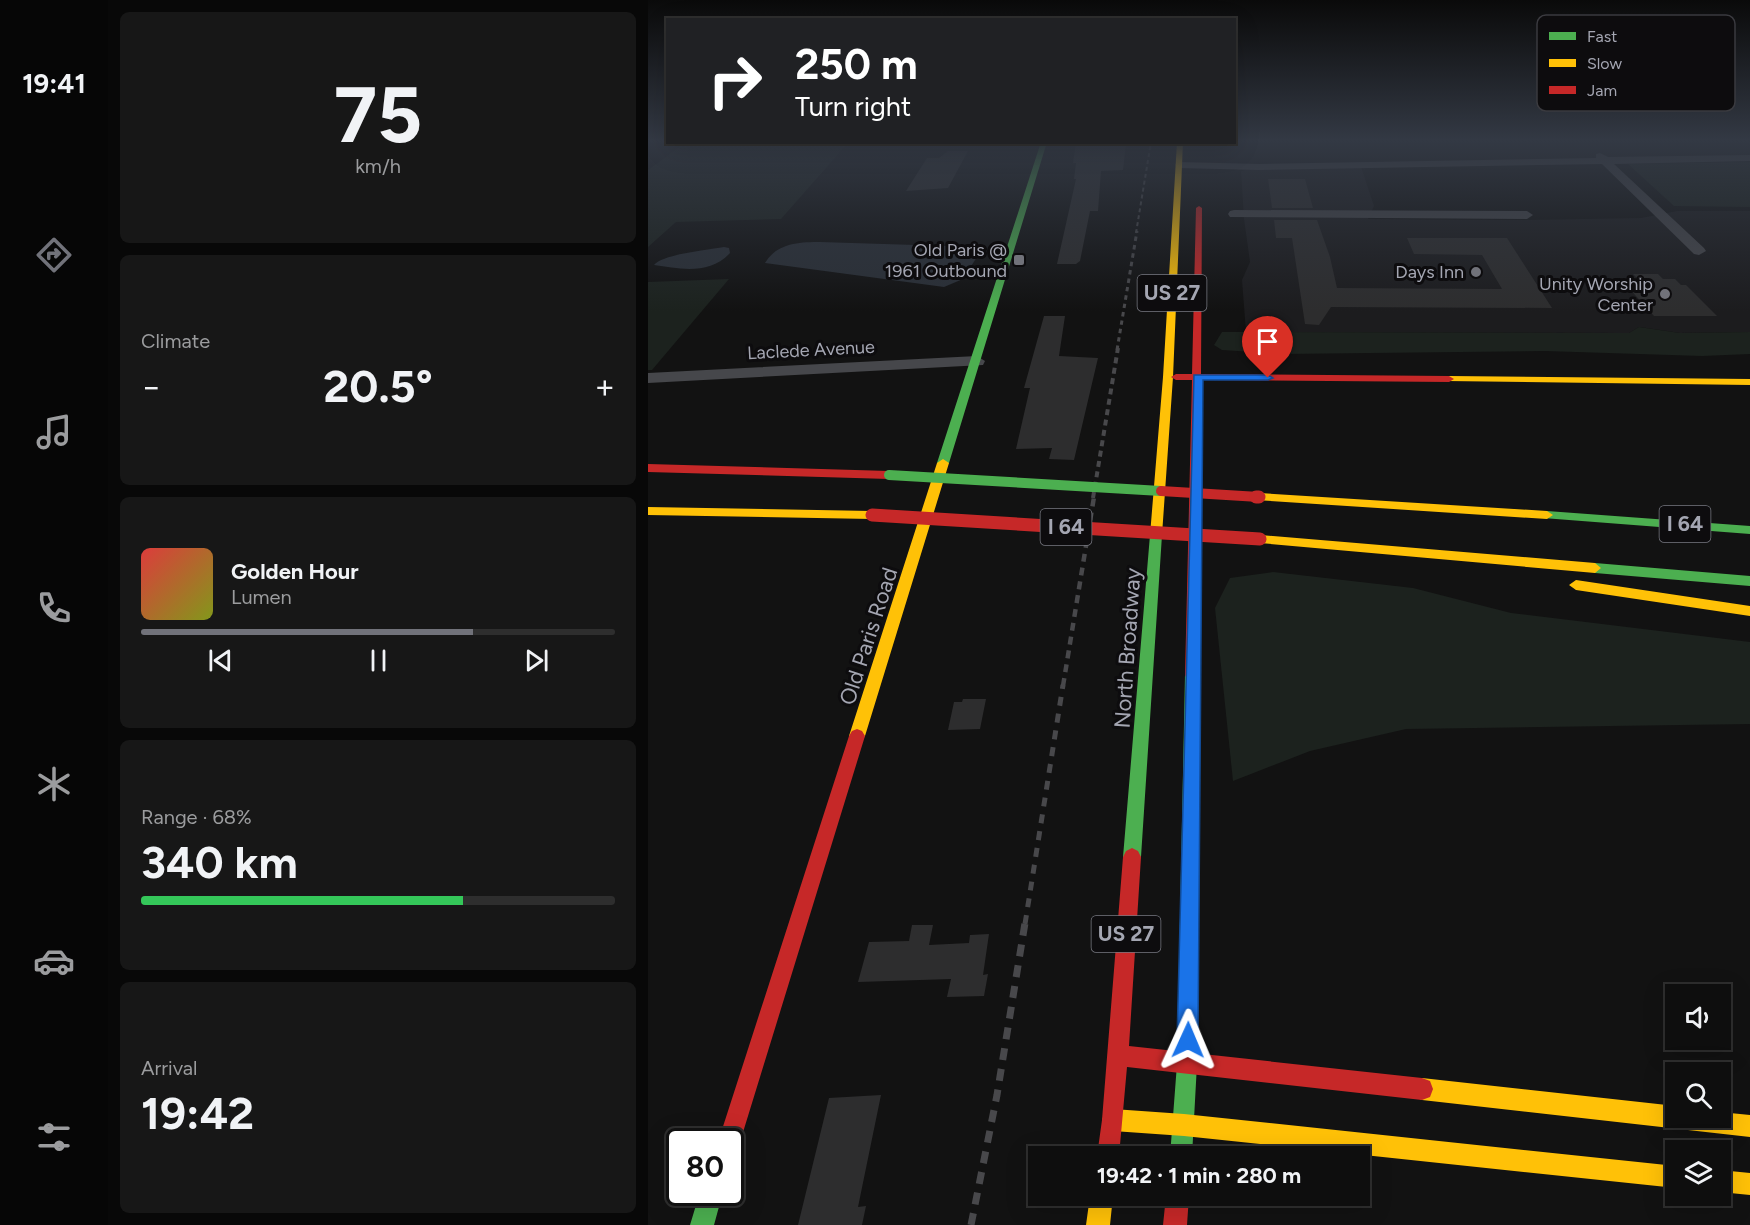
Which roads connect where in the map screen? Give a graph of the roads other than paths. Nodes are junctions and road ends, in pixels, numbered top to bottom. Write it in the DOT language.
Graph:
graph roads {
  1 [pos="1027,197"];
  2 [pos="1178,197"];
  3 [pos="1199,197"];
  4 [pos="1643,197"];
  5 [pos="1233,214"];
  6 [pos="1527,215"];
  7 [pos="1699,251"];
  8 [pos="977,361"];
  9 [pos="1750,369"];
  10 [pos="1168,371"];
  11 [pos="1198,371"];
  12 [pos="648,378"];
  13 [pos="1750,382"];
  14 [pos="648,468"];
  15 [pos="648,511"];
  16 [pos="1750,530"];
  17 [pos="1334,545"];
  18 [pos="1496,574"];
  19 [pos="1750,581"];
  20 [pos="1566,584"];
  21 [pos="1750,610"];
  22 [pos="1117,1055"];
  23 [pos="1187,1064"];
  24 [pos="1665,1116"];
  25 [pos="1113,1120"];
  26 [pos="1731,1124"];
  27 [pos="1184,1125"];
  28 [pos="1750,1126"];
  29 [pos="733,1128"];
  30 [pos="1109,1146"];
  31 [pos="1182,1146"];
  32 [pos="1665,1176"];
  33 [pos="1731,1182"];
  34 [pos="1750,1184"];
  35 [pos="708,1206"];
  36 [pos="1101,1206"];
  37 [pos="1177,1206"];
  38 [pos="702,1225"];
  39 [pos="1098,1225"];
  40 [pos="1175,1225"];
  1 -- 8 [label="main road, Old Paris Road"];
  2 -- 10 [label="main road, North Broadway / US 27"];
  3 -- 11 [label="main road, US 27"];
  4 -- 7 [label="street"];
  5 -- 6 [label="street"];
  8 -- 12 [label="street, Laclede Avenue"];
  8 -- 29 [label="main road, Old Paris Road"];
  9 -- 11 [label="main road"];
  10 -- 11 [label="main road"];
  10 -- 22 [label="main road, North Broadway / US 27"];
  11 -- 13 [label="main road"];
  11 -- 23 [label="main road, US 27"];
  14 -- 16 [label="main road, I 64, bridge"];
  15 -- 17 [label="main road, I 64, bridge"];
  17 -- 18 [label="main road"];
  17 -- 19 [label="main road, I 64"];
  20 -- 21 [label="main road"];
  22 -- 23 [label="main road"];
  22 -- 25 [label="main road, North Broadway / US 27"];
  23 -- 24 [label="main road"];
  23 -- 27 [label="main road, US 27"];
  25 -- 27 [label="main road"];
  25 -- 30 [label="main road, North Broadway / US 27"];
  26 -- 28 [label="main road"];
  27 -- 31 [label="main road, US 27"];
  27 -- 32 [label="main road"];
  33 -- 34 [label="main road"];
  35 -- 38 [label="main road"];
  36 -- 39 [label="main road"];
  37 -- 40 [label="main road"];
}
